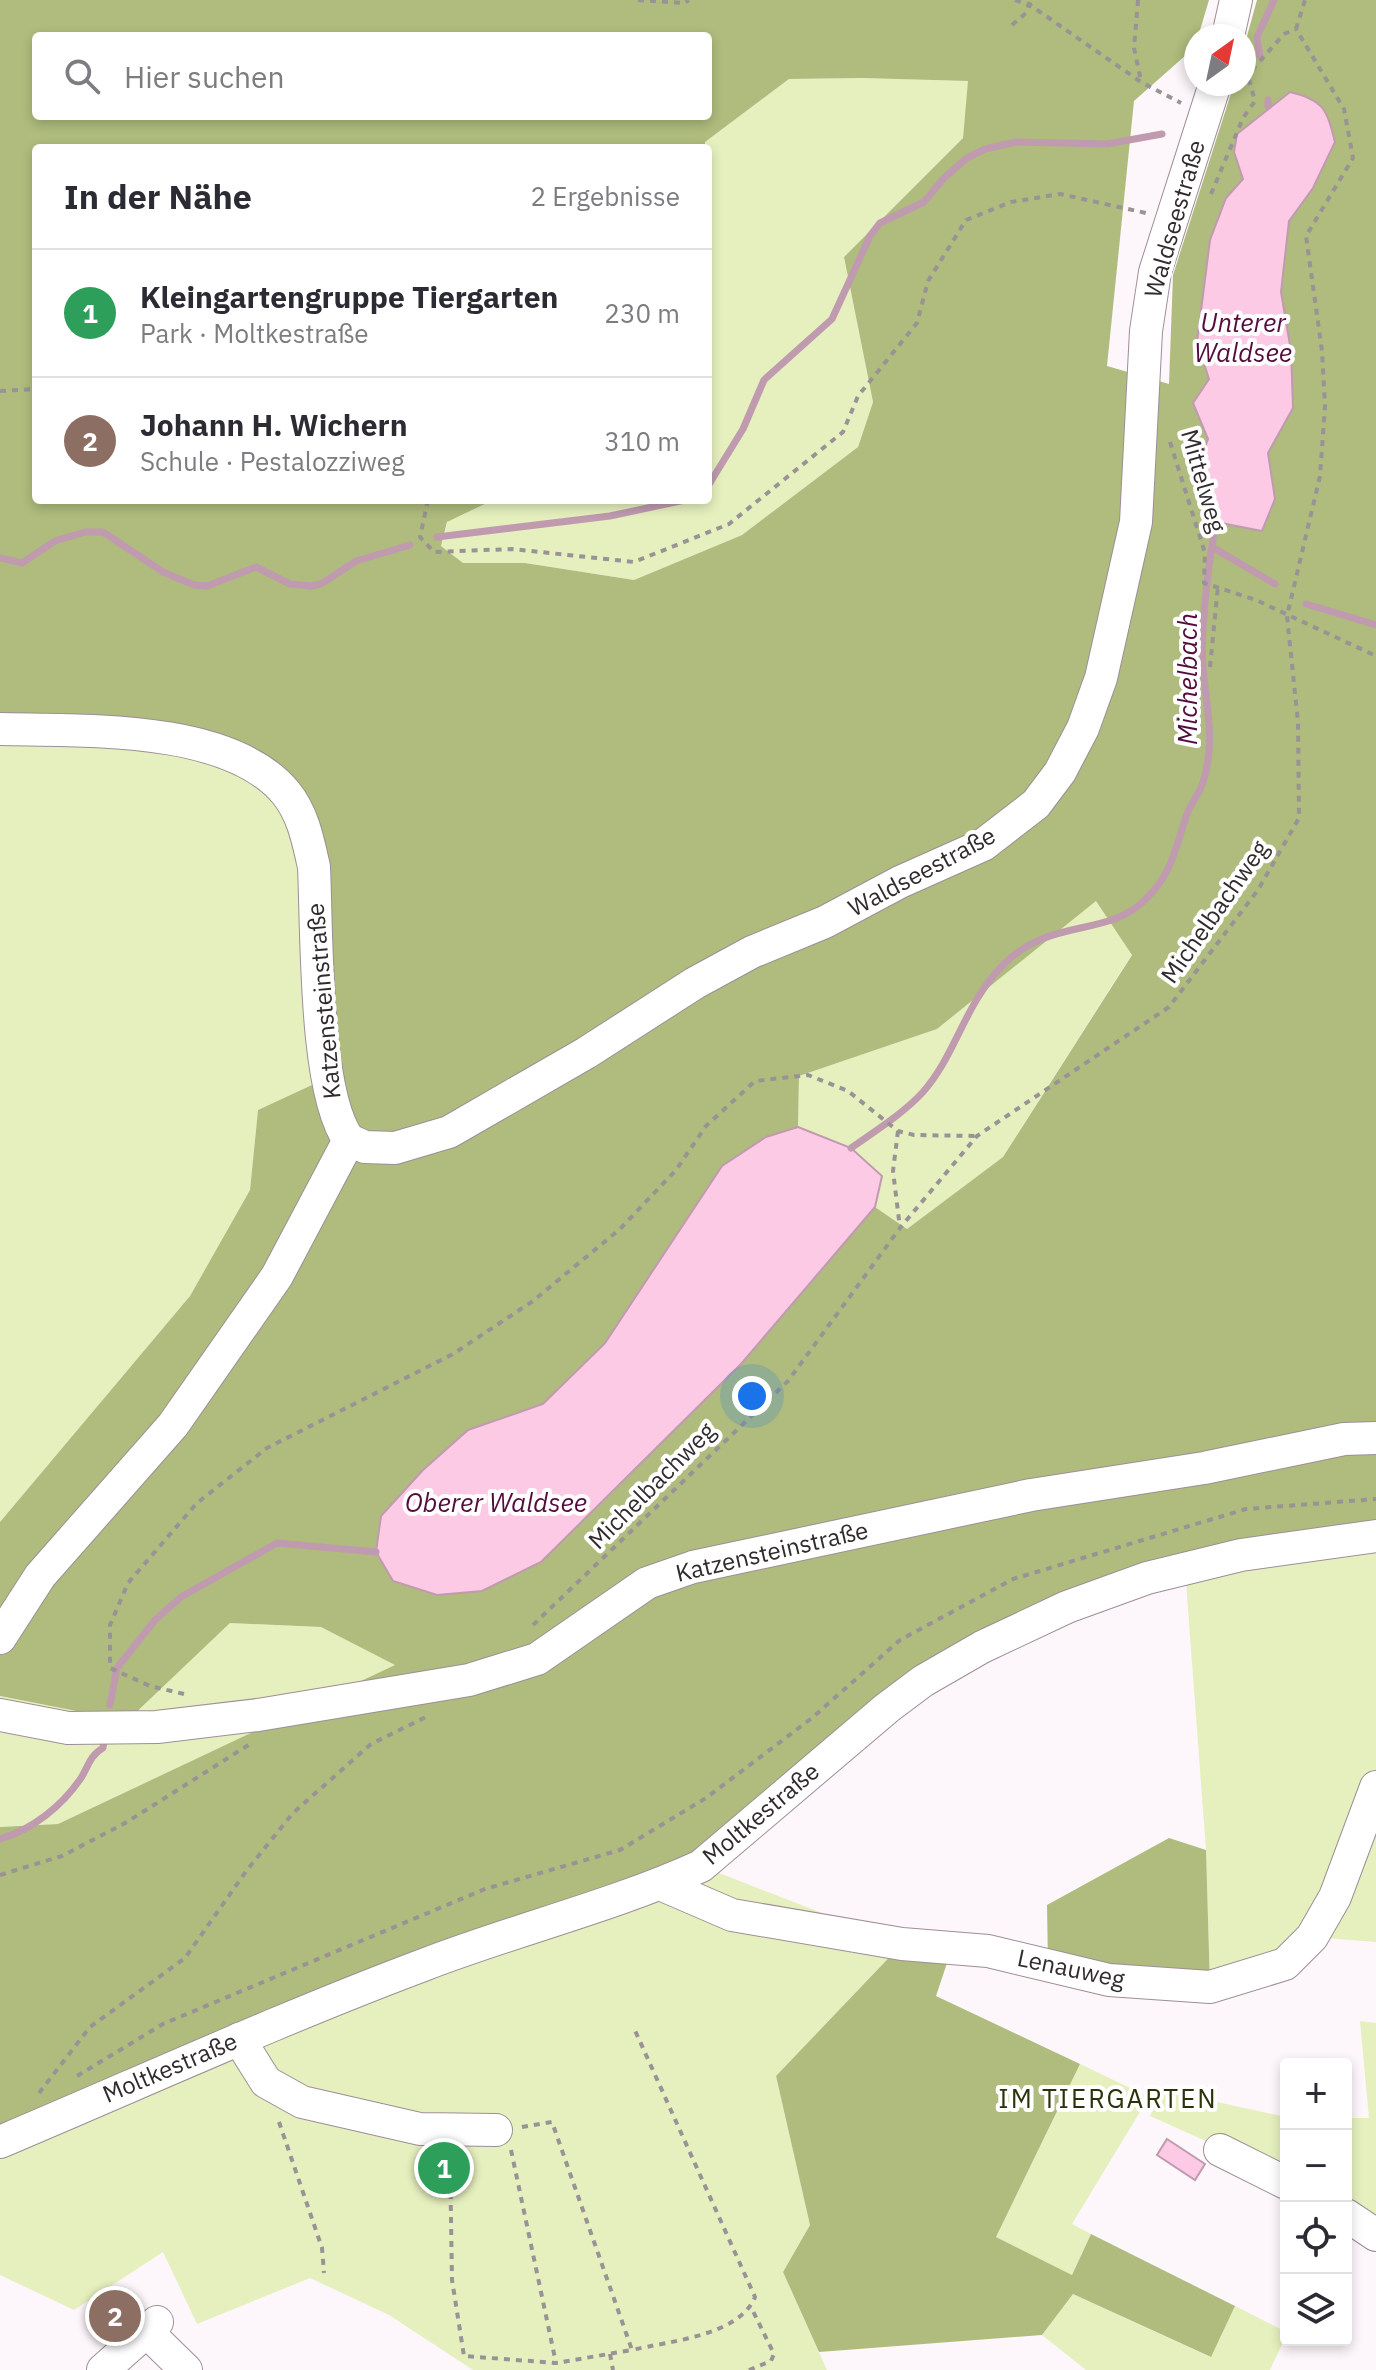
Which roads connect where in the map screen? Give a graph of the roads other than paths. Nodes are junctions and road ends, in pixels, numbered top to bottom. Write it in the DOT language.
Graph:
graph roads {
  1 [pos="1236,0"];
  2 [pos="1231,24"];
  3 [pos="1211,96"];
  4 [pos="0,729"];
  5 [pos="349,1140"];
  6 [pos="1376,1438"];
  7 [pos="1376,1536"];
  8 [pos="0,1638"];
  9 [pos="0,1715"];
  10 [pos="1376,1787"];
  11 [pos="660,1884"];
  12 [pos="239,2039"];
  13 [pos="501,2130"];
  14 [pos="6,2144"];
  15 [pos="1220,2150"];
  16 [pos="1280,2180"];
  17 [pos="1352,2219"];
  18 [pos="1376,2235"];
  19 [pos="103,2370"];
  20 [pos="186,2370"];
  1 -- 2 [label="street"];
  3 -- 5 [label="street, Waldseestraße"];
  4 -- 5 [label="street, Katzensteinstraße"];
  5 -- 8 [label="street"];
  6 -- 9 [label="street, Katzensteinstraße"];
  7 -- 11 [label="street, Moltkestraße"];
  10 -- 11 [label="street, Lenauweg"];
  11 -- 12 [label="street, Moltkestraße"];
  12 -- 13 [label="street"];
  12 -- 14 [label="street, Moltkestraße"];
  15 -- 16 [label="street"];
  17 -- 18 [label="street"];
  19 -- 20 [label="street"];
}
